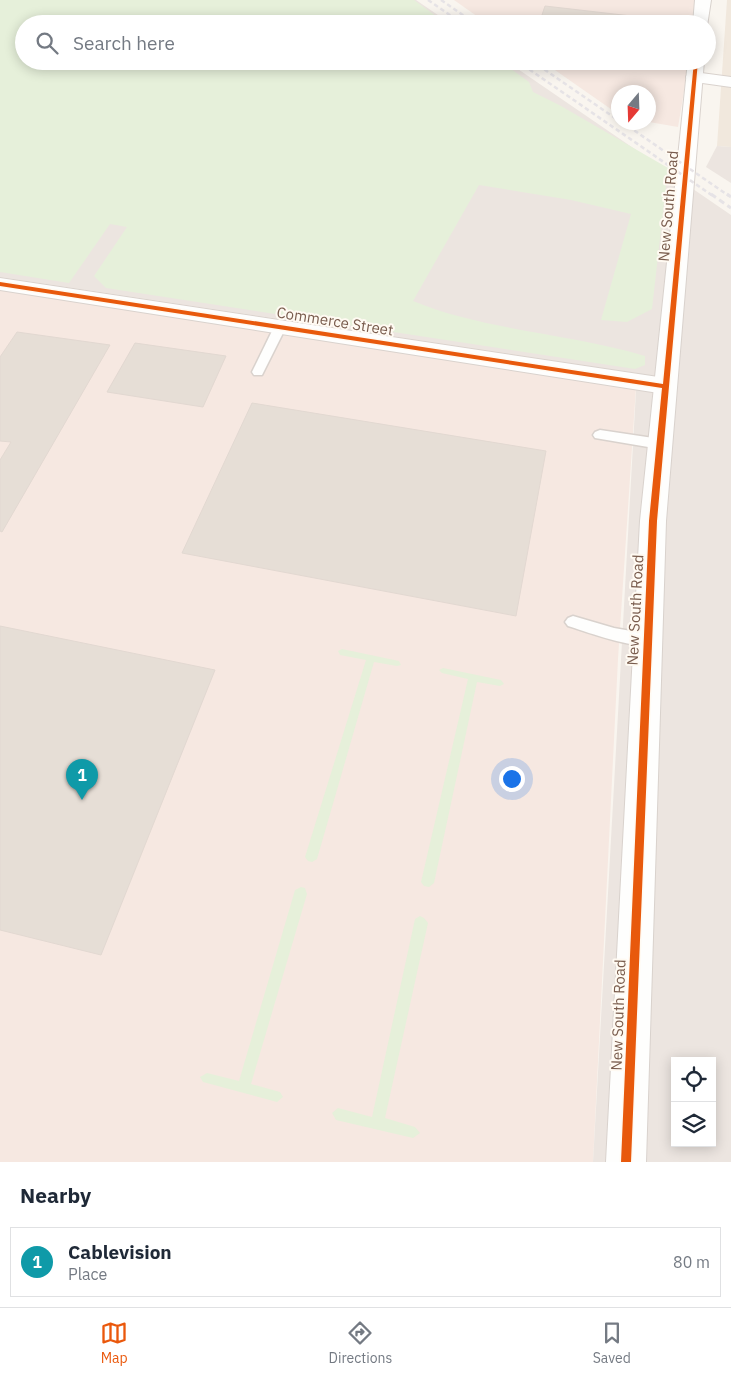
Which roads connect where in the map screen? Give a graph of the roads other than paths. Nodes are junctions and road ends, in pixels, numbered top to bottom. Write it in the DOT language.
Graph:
graph roads {
  1 [pos="704,0"];
  2 [pos="702,15"];
  3 [pos="695,70"];
  4 [pos="698,70"];
  5 [pos="731,82"];
  6 [pos="0,284"];
  7 [pos="280,327"];
  8 [pos="258,372"];
  9 [pos="665,386"];
  10 [pos="600,435"];
  11 [pos="660,444"];
  12 [pos="573,622"];
  13 [pos="648,640"];
  14 [pos="626,1162"];
  1 -- 2 [label="street"];
  3 -- 9 [label="street, New South Road"];
  4 -- 5 [label="street"];
  6 -- 7 [label="street, Commerce Street"];
  7 -- 8 [label="lane"];
  7 -- 9 [label="street, Commerce Street"];
  9 -- 11 [label="street, New South Road"];
  10 -- 11 [label="lane"];
  11 -- 13 [label="street, New South Road"];
  12 -- 13 [label="lane"];
  13 -- 14 [label="street, New South Road"];
}
